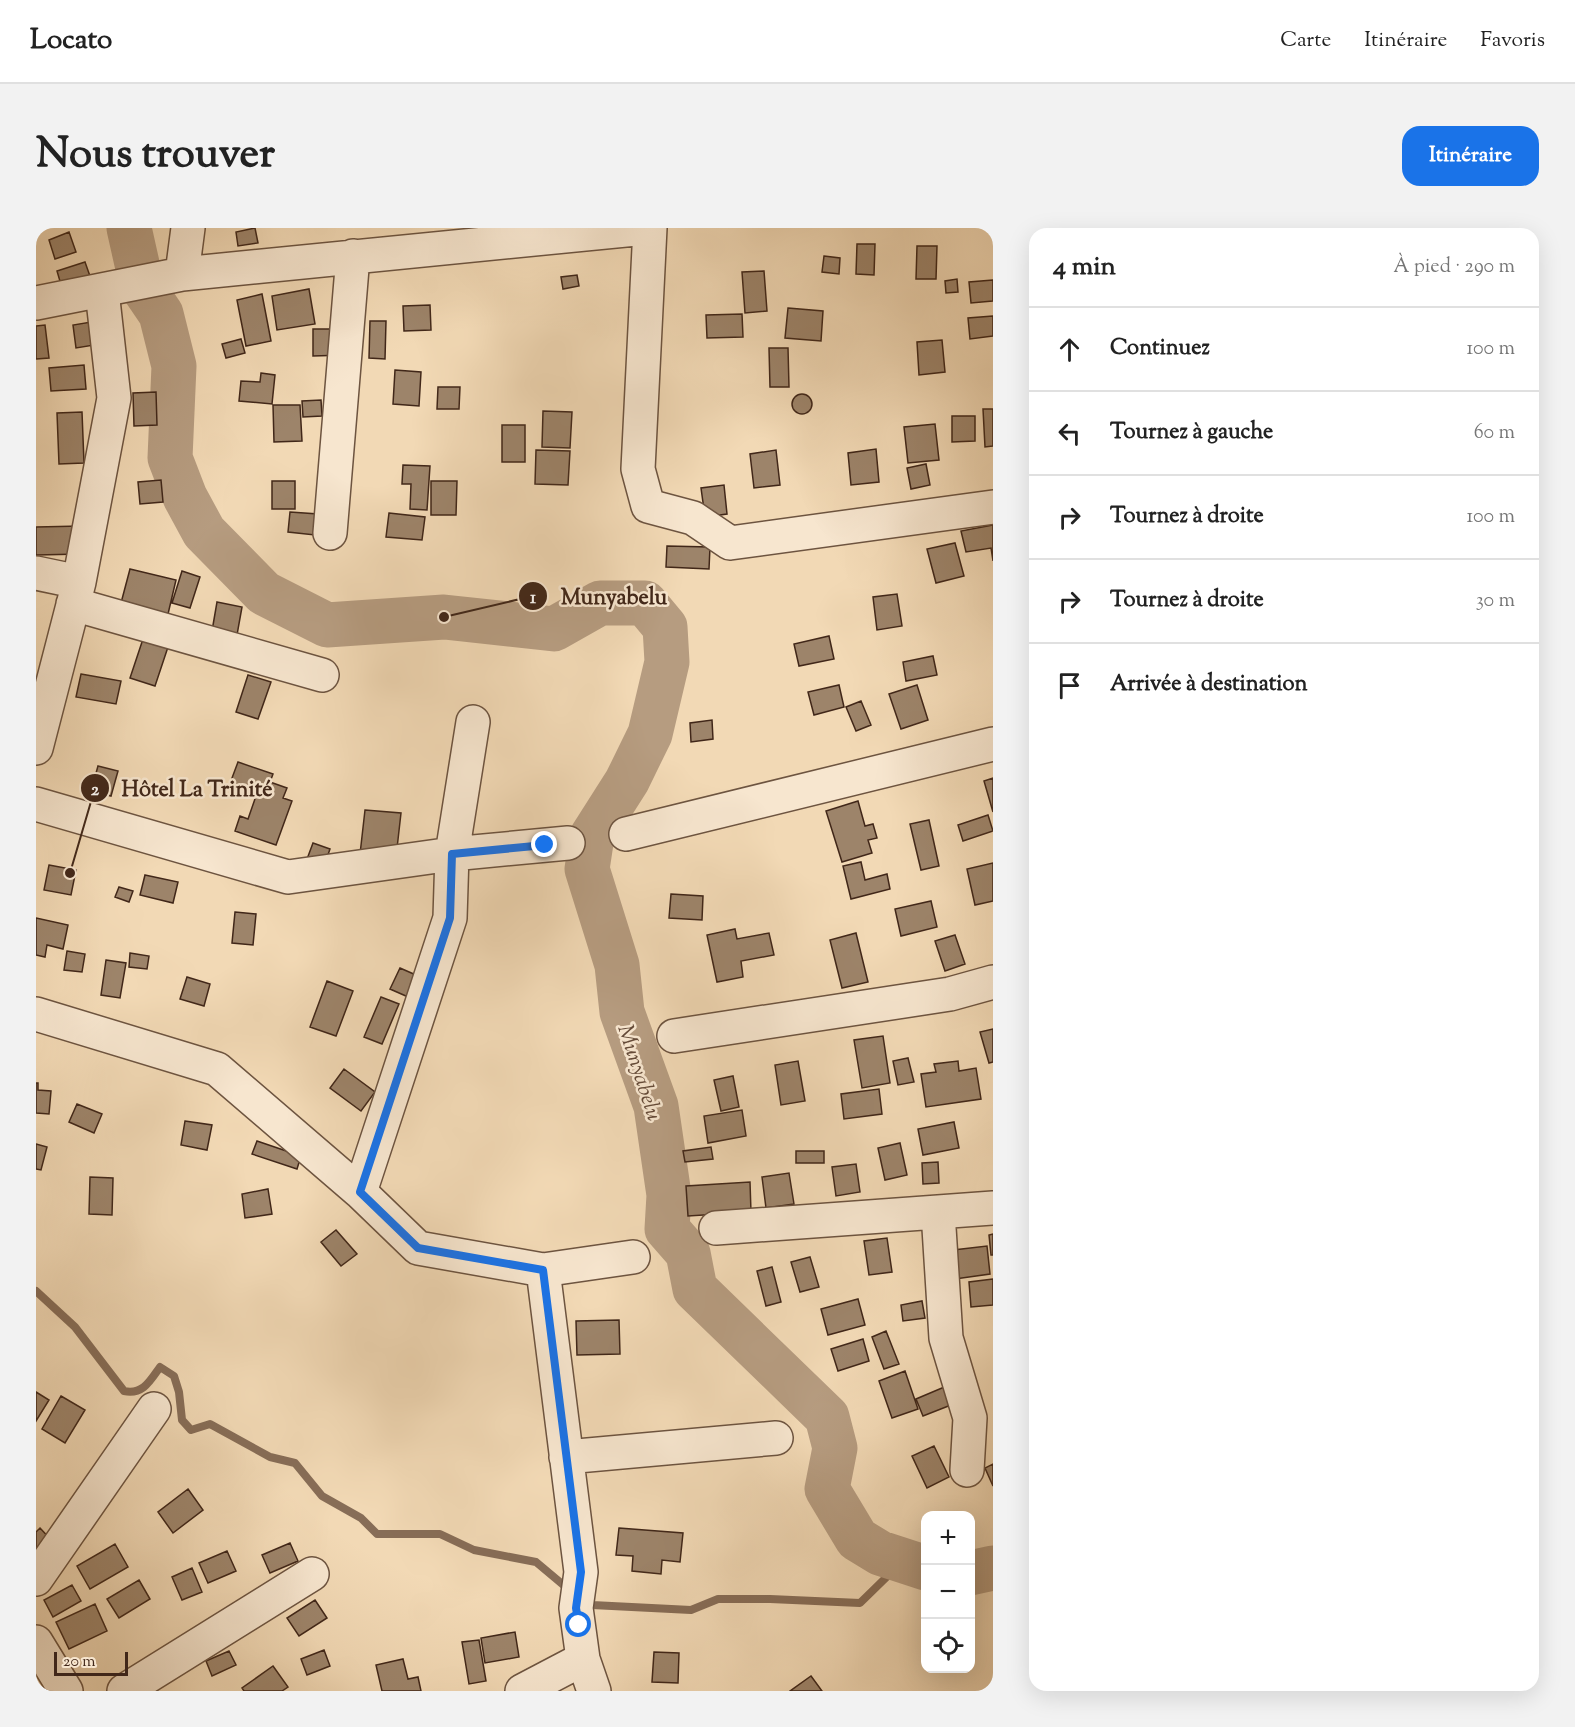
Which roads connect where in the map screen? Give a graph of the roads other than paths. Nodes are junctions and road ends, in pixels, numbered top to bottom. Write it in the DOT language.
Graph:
graph roads {
  1 [pos="188,228"];
  2 [pos="648,228"];
  3 [pos="353,256"];
  4 [pos="168,277"];
  5 [pos="110,289"];
  6 [pos="36,303"];
  7 [pos="993,507"];
  8 [pos="330,533"];
  9 [pos="36,573"];
  10 [pos="76,593"];
  11 [pos="322,675"];
  12 [pos="473,722"];
  13 [pos="993,744"];
  14 [pos="36,748"];
  15 [pos="36,804"];
  16 [pos="626,834"];
  17 [pos="568,843"];
  18 [pos="452,854"];
  19 [pos="993,982"];
  20 [pos="36,1014"];
  21 [pos="674,1036"];
  22 [pos="360,1192"];
  23 [pos="993,1208"];
  24 [pos="938,1212"];
  25 [pos="716,1228"];
  26 [pos="633,1257"];
  27 [pos="543,1270"];
  28 [pos="154,1409"];
  29 [pos="776,1438"];
  30 [pos="566,1457"];
  31 [pos="967,1470"];
  32 [pos="312,1574"];
  33 [pos="36,1579"];
  34 [pos="36,1642"];
  35 [pos="584,1659"];
  36 [pos="66,1691"];
  37 [pos="124,1691"];
  38 [pos="522,1691"];
  39 [pos="594,1691"];
  1 -- 4 [label="street"];
  2 -- 3 [label="street"];
  2 -- 7 [label="street"];
  3 -- 4 [label="street"];
  3 -- 8 [label="street"];
  4 -- 5 [label="street"];
  5 -- 6 [label="street"];
  5 -- 10 [label="street"];
  9 -- 10 [label="street"];
  10 -- 11 [label="street"];
  10 -- 14 [label="street"];
  12 -- 18 [label="street"];
  13 -- 16 [label="street"];
  15 -- 18 [label="street"];
  17 -- 18 [label="street"];
  18 -- 22 [label="street"];
  19 -- 21 [label="street"];
  20 -- 22 [label="street"];
  22 -- 27 [label="street"];
  23 -- 24 [label="street"];
  24 -- 25 [label="street"];
  24 -- 31 [label="street"];
  26 -- 27 [label="street"];
  27 -- 30 [label="street"];
  28 -- 33 [label="street"];
  29 -- 30 [label="street"];
  30 -- 35 [label="street"];
  32 -- 37 [label="street"];
  34 -- 36 [label="street"];
  35 -- 38 [label="street"];
  35 -- 39 [label="street"];
}
